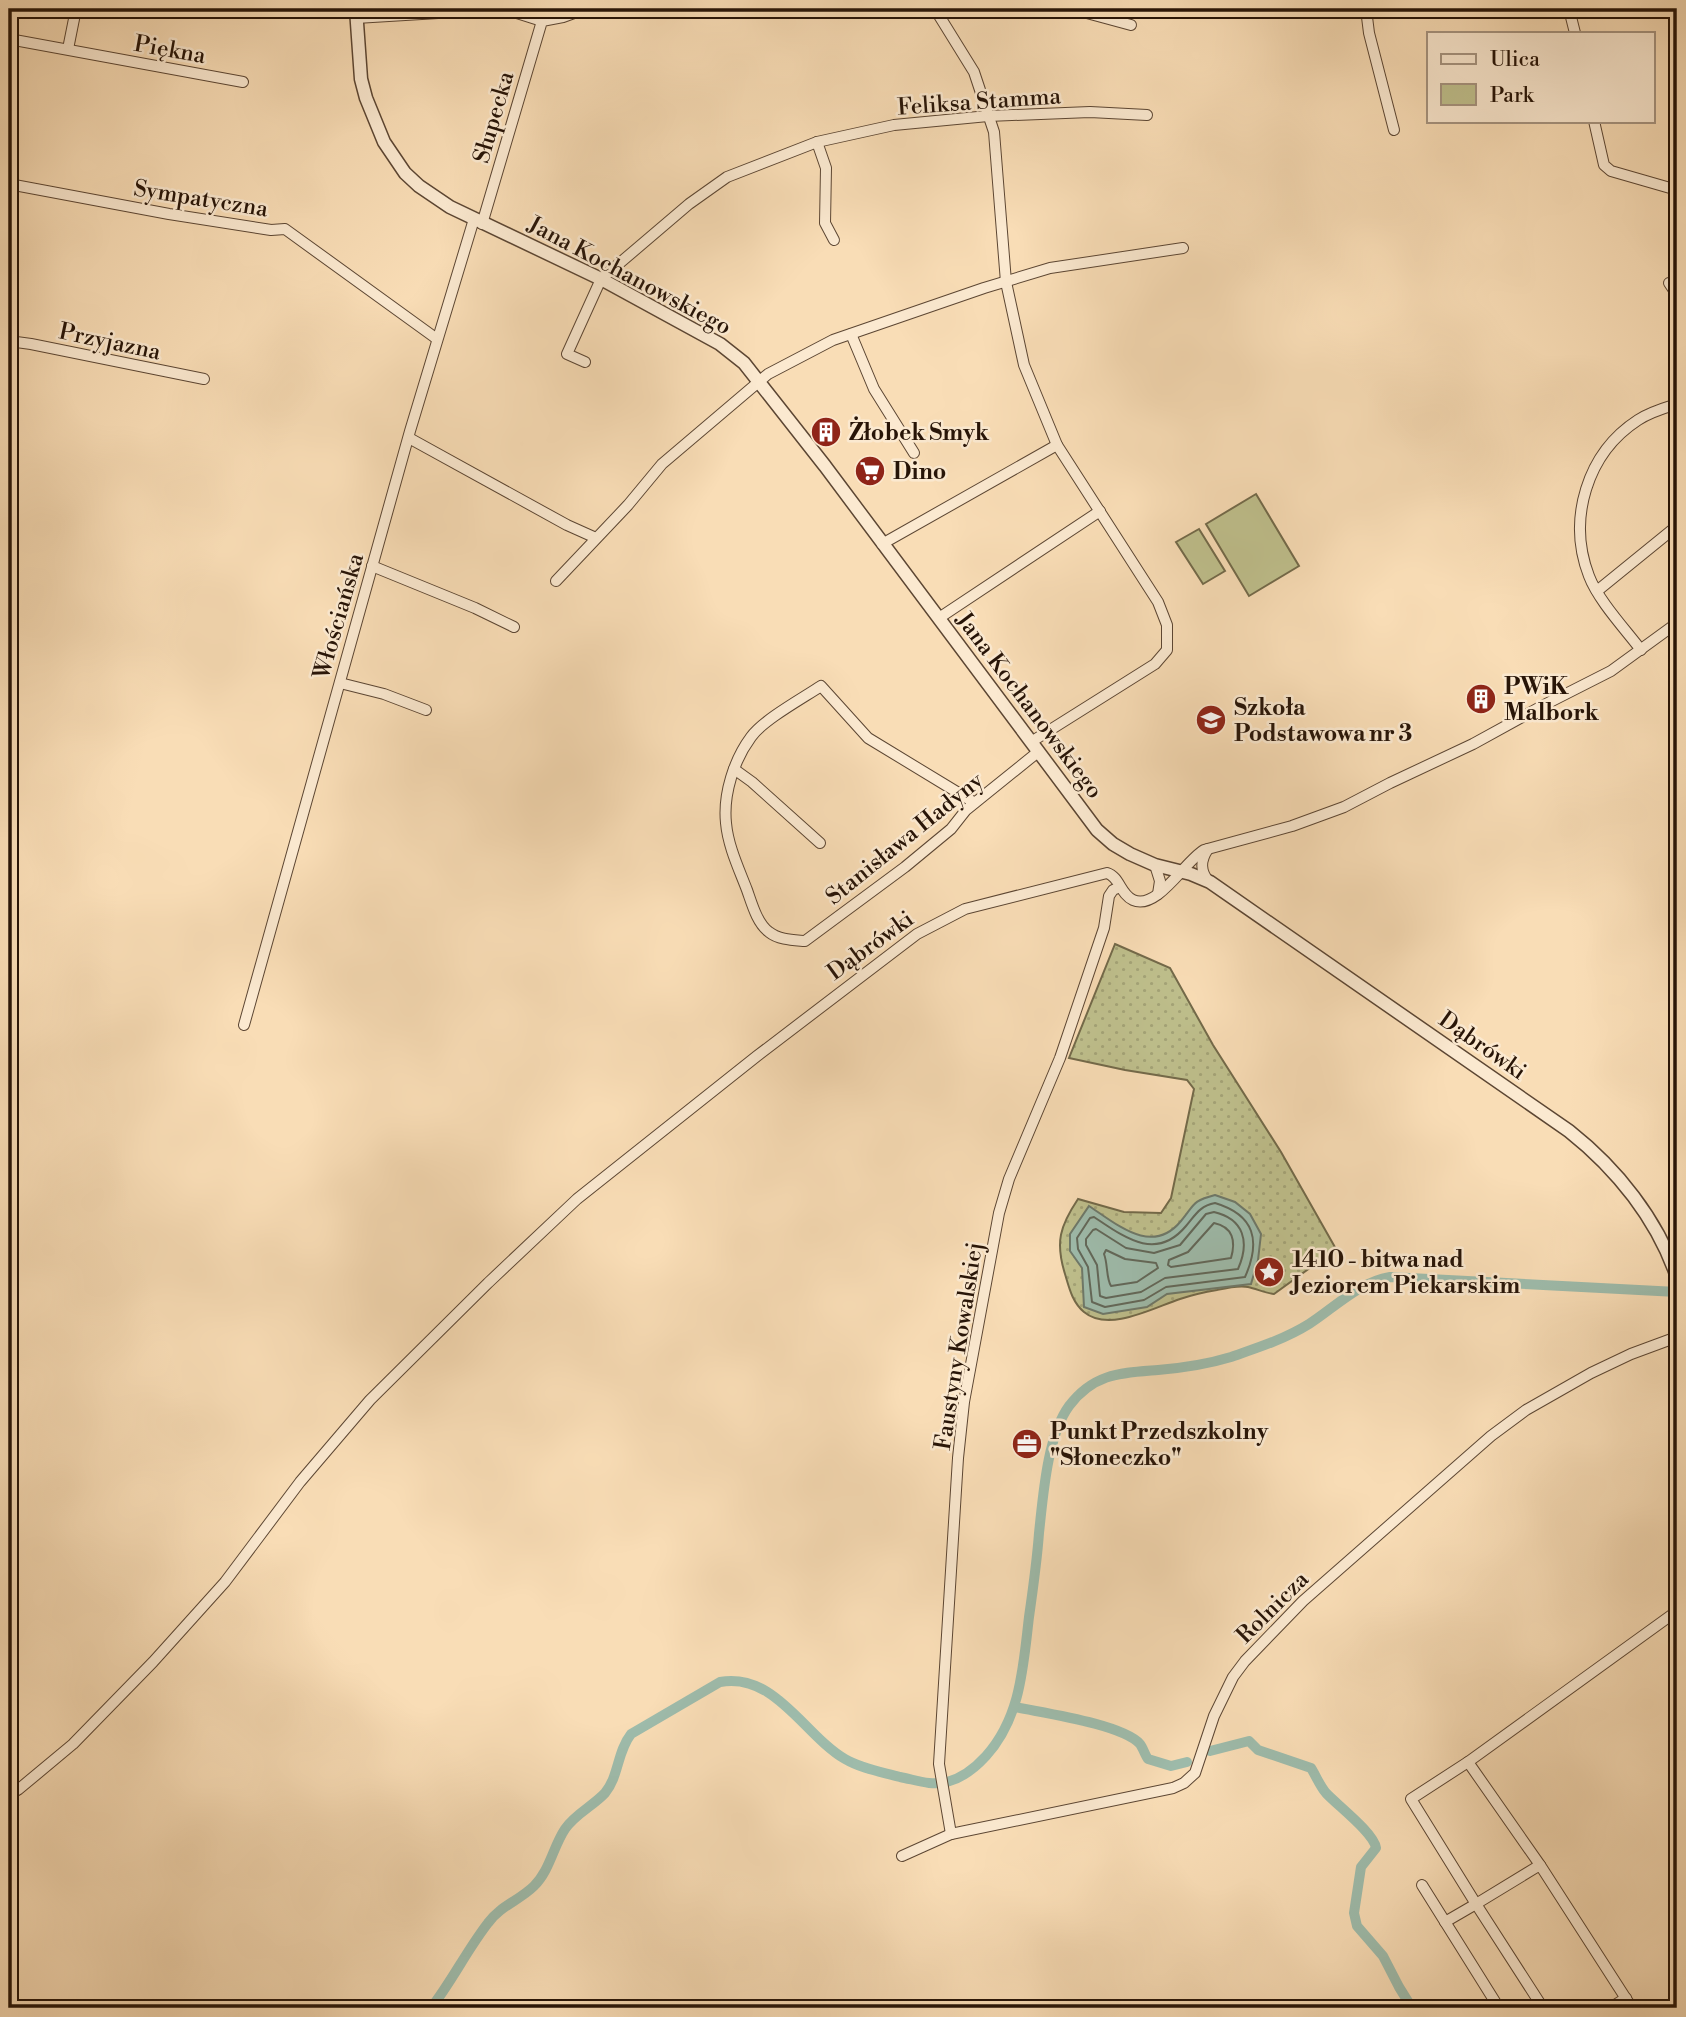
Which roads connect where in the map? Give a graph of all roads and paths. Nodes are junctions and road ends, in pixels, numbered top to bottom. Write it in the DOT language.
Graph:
graph roads {
  1 [pos="76,9"];
  2 [pos="504,9"];
  3 [pos="585,9"];
  4 [pos="935,9"];
  5 [pos="1072,9"];
  6 [pos="1366,9"];
  7 [pos="1544,9"];
  8 [pos="1553,9"];
  9 [pos="1569,9"];
  10 [pos="356,13"];
  11 [pos="542,21"];
  12 [pos="1130,25"];
  13 [pos="1575,32"];
  14 [pos="9,39"];
  15 [pos="68,49"];
  16 [pos="243,82"];
  17 [pos="1147,115"];
  18 [pos="988,116"];
  19 [pos="1594,122"];
  20 [pos="1394,130"];
  21 [pos="817,142"];
  22 [pos="9,184"];
  23 [pos="1677,190"];
  24 [pos="478,221"];
  25 [pos="834,240"];
  26 [pos="1183,248"];
  27 [pos="601,279"];
  28 [pos="1006,282"];
  29 [pos="1669,283"];
  30 [pos="1677,295"];
  31 [pos="850,334"];
  32 [pos="437,339"];
  33 [pos="9,341"];
  34 [pos="585,362"];
  35 [pos="204,379"];
  36 [pos="758,381"];
  37 [pos="1677,404"];
  38 [pos="409,438"];
  39 [pos="1057,445"];
  40 [pos="914,453"];
  41 [pos="1100,511"];
  42 [pos="1677,526"];
  43 [pos="596,538"];
  44 [pos="882,544"];
  45 [pos="372,566"];
  46 [pos="556,581"];
  47 [pos="1597,591"];
  48 [pos="939,618"];
  49 [pos="1677,623"];
  50 [pos="514,627"];
  51 [pos="1641,650"];
  52 [pos="340,682"];
  53 [pos="426,710"];
  54 [pos="1035,747"];
  55 [pos="734,769"];
  56 [pos="975,803"];
  57 [pos="820,843"];
  58 [pos="1209,849"];
  59 [pos="1155,865"];
  60 [pos="1182,871"];
  61 [pos="1210,883"];
  62 [pos="1120,887"];
  63 [pos="1158,894"];
  64 [pos="244,1025"];
  65 [pos="1677,1277"];
  66 [pos="1677,1337"];
  67 [pos="1677,1611"];
  68 [pos="1468,1762"];
  69 [pos="9,1795"];
  70 [pos="951,1835"];
  71 [pos="902,1856"];
  72 [pos="1540,1865"];
  73 [pos="1422,1885"];
  74 [pos="1476,1904"];
  75 [pos="1445,1922"];
  76 [pos="1626,1998"];
  77 [pos="1499,2008"];
  78 [pos="1543,2008"];
  79 [pos="1609,2008"];
  80 [pos="1632,2008"];
  1 -- 15 [label="street"];
  2 -- 10 [label="street"];
  2 -- 11 [label="street"];
  3 -- 11 [label="street"];
  4 -- 18 [label="street, Stanisława Hadyny"];
  5 -- 12 [label="street"];
  6 -- 20 [label="street"];
  7 -- 8 [label="street"];
  9 -- 13 [label="street"];
  10 -- 24 [label="street, Jana Kochanowskiego"];
  11 -- 24 [label="street, Słupecka"];
  14 -- 15 [label="street, Piękna"];
  15 -- 16 [label="street, Piękna"];
  17 -- 18 [label="street, Feliksa Stamma"];
  18 -- 21 [label="street, Feliksa Stamma"];
  18 -- 28 [label="street, Stanisława Hadyny"];
  19 -- 23 [label="street"];
  21 -- 25 [label="street"];
  21 -- 27 [label="street, Feliksa Stamma"];
  22 -- 32 [label="street, Sympatyczna"];
  24 -- 27 [label="street, Jana Kochanowskiego"];
  24 -- 32 [label="street, Włościańska"];
  26 -- 28 [label="street"];
  27 -- 34 [label="street, Feliksa Stamma"];
  27 -- 36 [label="street, Jana Kochanowskiego"];
  28 -- 31 [label="street"];
  28 -- 39 [label="street, Stanisława Hadyny"];
  29 -- 30 [label="street"];
  31 -- 36 [label="street"];
  31 -- 40 [label="street"];
  32 -- 38 [label="street, Włościańska"];
  33 -- 35 [label="street, Przyjazna"];
  36 -- 43 [label="street"];
  36 -- 44 [label="street, Jana Kochanowskiego"];
  37 -- 47 [label="street"];
  38 -- 43 [label="street"];
  38 -- 45 [label="street, Włościańska"];
  39 -- 41 [label="street, Stanisława Hadyny"];
  39 -- 44 [label="street"];
  41 -- 48 [label="street"];
  41 -- 54 [label="street, Stanisława Hadyny"];
  42 -- 47 [label="street"];
  43 -- 46 [label="street"];
  44 -- 48 [label="street, Jana Kochanowskiego"];
  45 -- 50 [label="street"];
  45 -- 52 [label="street, Włościańska"];
  47 -- 51 [label="street"];
  48 -- 54 [label="street, Jana Kochanowskiego"];
  49 -- 51 [label="street"];
  51 -- 58 [label="street"];
  52 -- 53 [label="street"];
  52 -- 64 [label="street, Włościańska"];
  54 -- 56 [label="street, Stanisława Hadyny"];
  54 -- 59 [label="street, Jana Kochanowskiego"];
  55 -- 56 [label="street"];
  55 -- 56 [label="street, Stanisława Hadyny"];
  55 -- 57 [label="street"];
  58 -- 60 [label="street"];
  58 -- 61 [label="street"];
  59 -- 60 [label="street, Dąbrówki"];
  59 -- 63 [label="street"];
  60 -- 61 [label="street, Dąbrówki"];
  60 -- 63 [label="street"];
  61 -- 65 [label="street, Dąbrówki"];
  62 -- 63 [label="street"];
  62 -- 69 [label="street, Dąbrówki"];
  62 -- 70 [label="street, Faustyny Kowalskiej"];
  66 -- 70 [label="street, Rolnicza"];
  67 -- 68 [label="street"];
  68 -- 72 [label="street"];
  68 -- 74 [label="street"];
  70 -- 71 [label="street, Rolnicza"];
  72 -- 74 [label="street"];
  72 -- 76 [label="street"];
  73 -- 75 [label="street"];
  74 -- 75 [label="street"];
  74 -- 78 [label="street"];
  75 -- 77 [label="street"];
  76 -- 79 [label="street"];
  76 -- 80 [label="street"];
}
